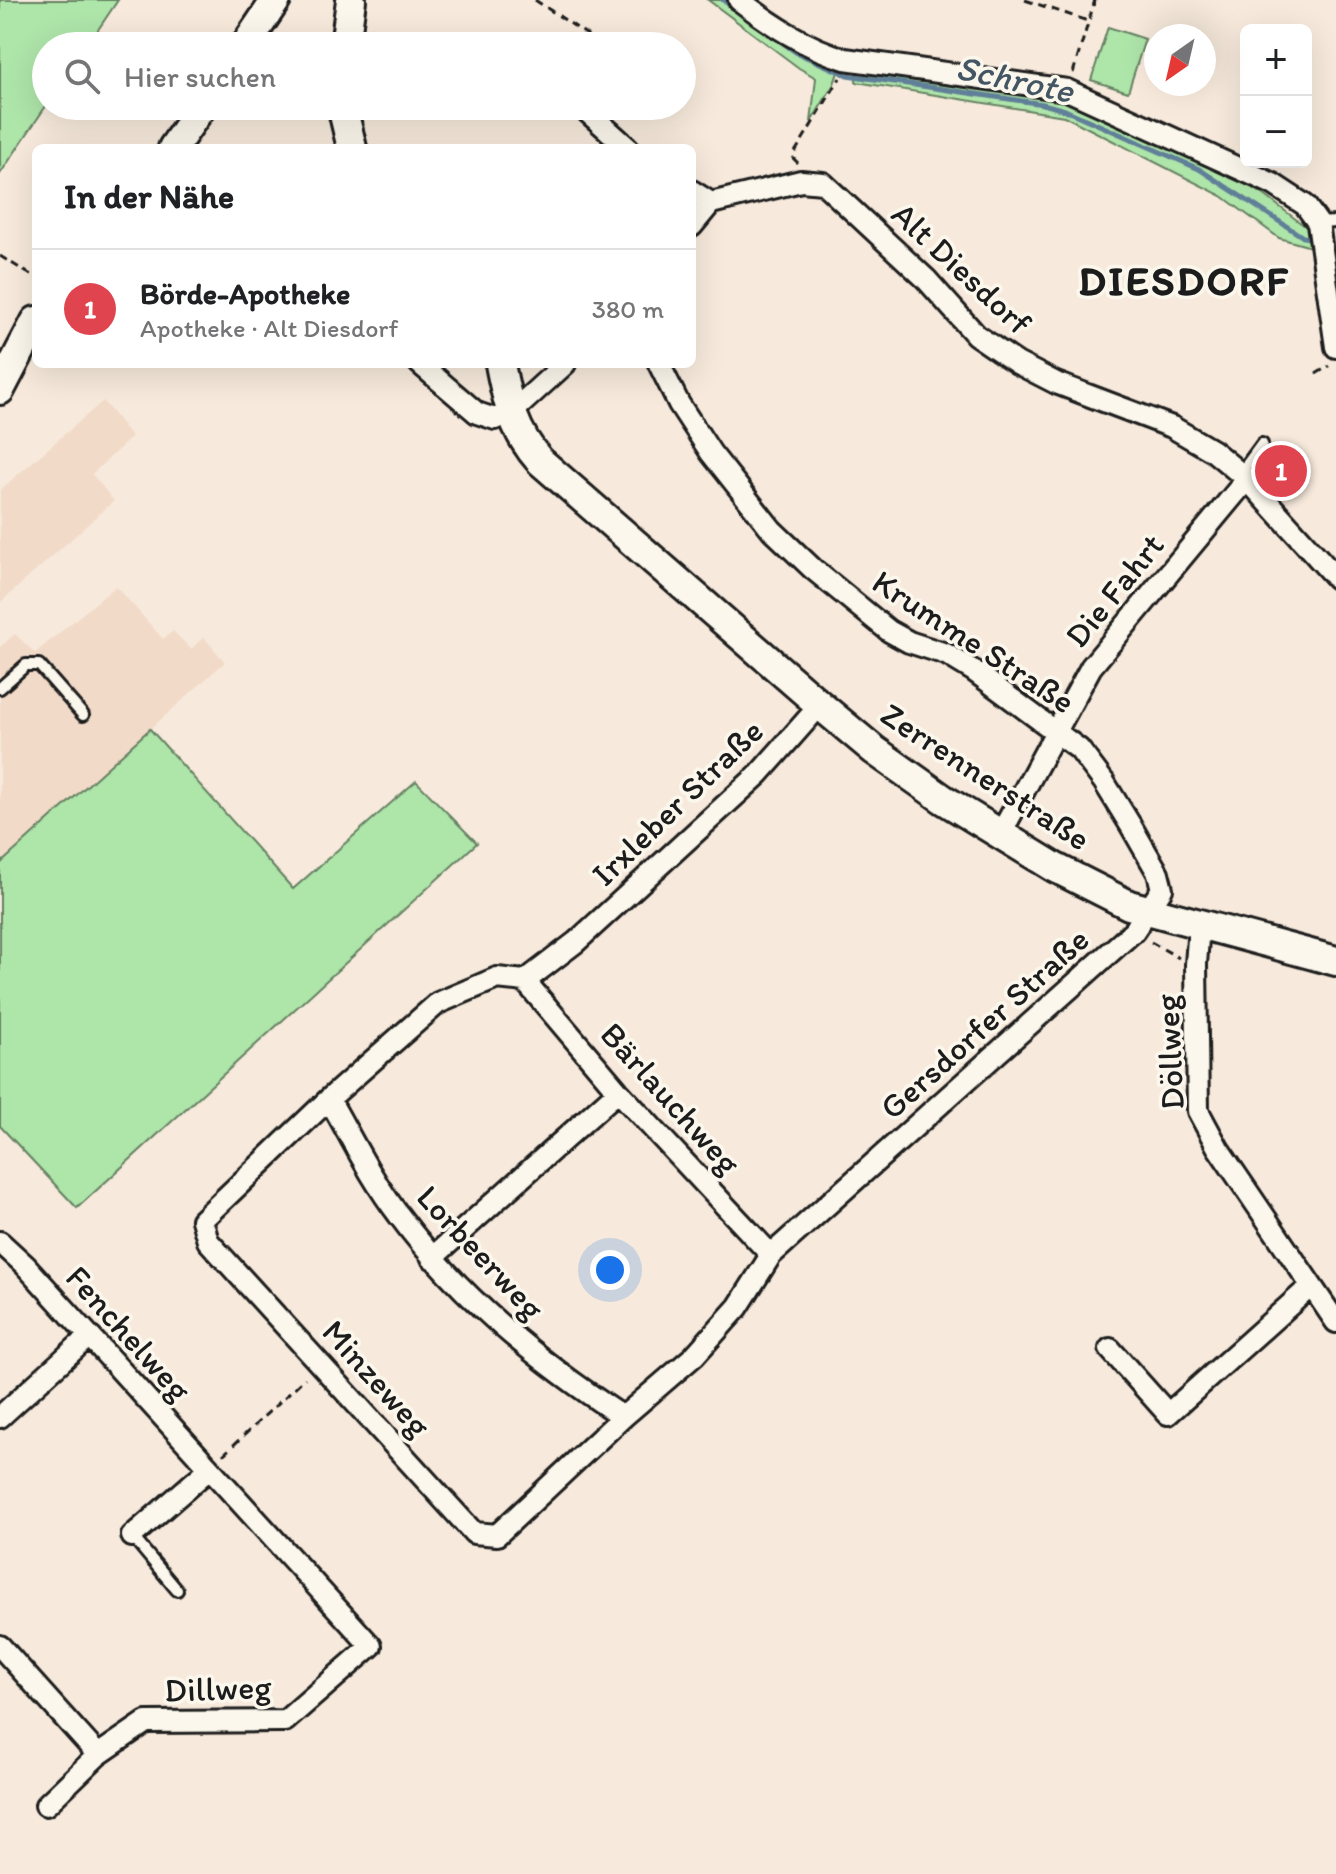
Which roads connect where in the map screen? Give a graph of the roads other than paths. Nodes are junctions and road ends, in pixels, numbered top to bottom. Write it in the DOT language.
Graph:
graph roads {
  1 [pos="276,0"];
  2 [pos="351,0"];
  3 [pos="739,0"];
  4 [pos="254,32"];
  5 [pos="347,32"];
  6 [pos="192,120"];
  7 [pos="345,120"];
  8 [pos="597,120"];
  9 [pos="176,144"];
  10 [pos="351,144"];
  11 [pos="624,144"];
  12 [pos="696,194"];
  13 [pos="711,203"];
  14 [pos="696,221"];
  15 [pos="1327,222"];
  16 [pos="32,329"];
  17 [pos="1336,347"];
  18 [pos="425,368"];
  19 [pos="501,368"];
  20 [pos="561,368"];
  21 [pos="661,368"];
  22 [pos="0,390"];
  23 [pos="510,414"];
  24 [pos="1262,444"];
  25 [pos="1243,476"];
  26 [pos="1336,578"];
  27 [pos="0,688"];
  28 [pos="820,705"];
  29 [pos="83,715"];
  30 [pos="1055,730"];
  31 [pos="1000,835"];
  32 [pos="1141,921"];
  33 [pos="1199,926"];
  34 [pos="1336,961"];
  35 [pos="525,981"];
  36 [pos="618,1091"];
  37 [pos="329,1099"];
  38 [pos="859,1178"];
  39 [pos="0,1242"];
  40 [pos="771,1255"];
  41 [pos="432,1258"];
  42 [pos="1311,1286"];
  43 [pos="1336,1322"];
  44 [pos="89,1336"];
  45 [pos="1110,1349"];
  46 [pos="0,1417"];
  47 [pos="623,1417"];
  48 [pos="209,1469"];
  49 [pos="132,1536"];
  50 [pos="177,1590"];
  51 [pos="371,1646"];
  52 [pos="0,1647"];
  53 [pos="98,1755"];
  54 [pos="46,1805"];
  1 -- 4 [label="main road"];
  2 -- 5 [label="main road"];
  3 -- 15 [label="street"];
  6 -- 9 [label="main road"];
  7 -- 10 [label="main road"];
  8 -- 11 [label="street"];
  12 -- 13 [label="street"];
  13 -- 14 [label="street"];
  13 -- 25 [label="street, Alt Diesdorf"];
  15 -- 17 [label="street"];
  16 -- 22 [label="main road"];
  18 -- 23 [label="street"];
  19 -- 23 [label="main road, Zerrennerstraße"];
  20 -- 23 [label="street"];
  21 -- 30 [label="street, Krumme Straße"];
  23 -- 28 [label="main road, Zerrennerstraße"];
  24 -- 25 [label="lane"];
  25 -- 26 [label="street, Alt Diesdorf"];
  25 -- 30 [label="street, Die Fahrt"];
  27 -- 29 [label="lane"];
  28 -- 31 [label="main road, Zerrennerstraße"];
  28 -- 35 [label="street, Irxleber Straße"];
  30 -- 31 [label="street, Die Fahrt"];
  30 -- 32 [label="street, Krumme Straße"];
  31 -- 32 [label="main road, Zerrennerstraße"];
  32 -- 33 [label="main road, Zerrennerstraße"];
  32 -- 38 [label="street, Gersdorfer Straße"];
  33 -- 34 [label="main road, Zerrennerstraße"];
  33 -- 42 [label="street, Döllweg"];
  35 -- 36 [label="street, Bärlauchweg"];
  35 -- 37 [label="street, Minzeweg"];
  36 -- 40 [label="street, Bärlauchweg"];
  36 -- 41 [label="street"];
  37 -- 41 [label="street, Lorbeerweg"];
  37 -- 47 [label="street, Minzeweg"];
  38 -- 40 [label="street, Minzeweg"];
  39 -- 44 [label="street, Fenchelweg"];
  40 -- 47 [label="street, Minzeweg"];
  41 -- 47 [label="street, Lorbeerweg"];
  42 -- 43 [label="street, Döllweg"];
  42 -- 45 [label="street"];
  44 -- 46 [label="street"];
  44 -- 48 [label="street, Fenchelweg"];
  48 -- 49 [label="street"];
  48 -- 51 [label="street, Fenchelweg"];
  49 -- 50 [label="lane"];
  51 -- 53 [label="street, Dillweg"];
  52 -- 53 [label="street"];
  53 -- 54 [label="street, Dillweg"];
}
